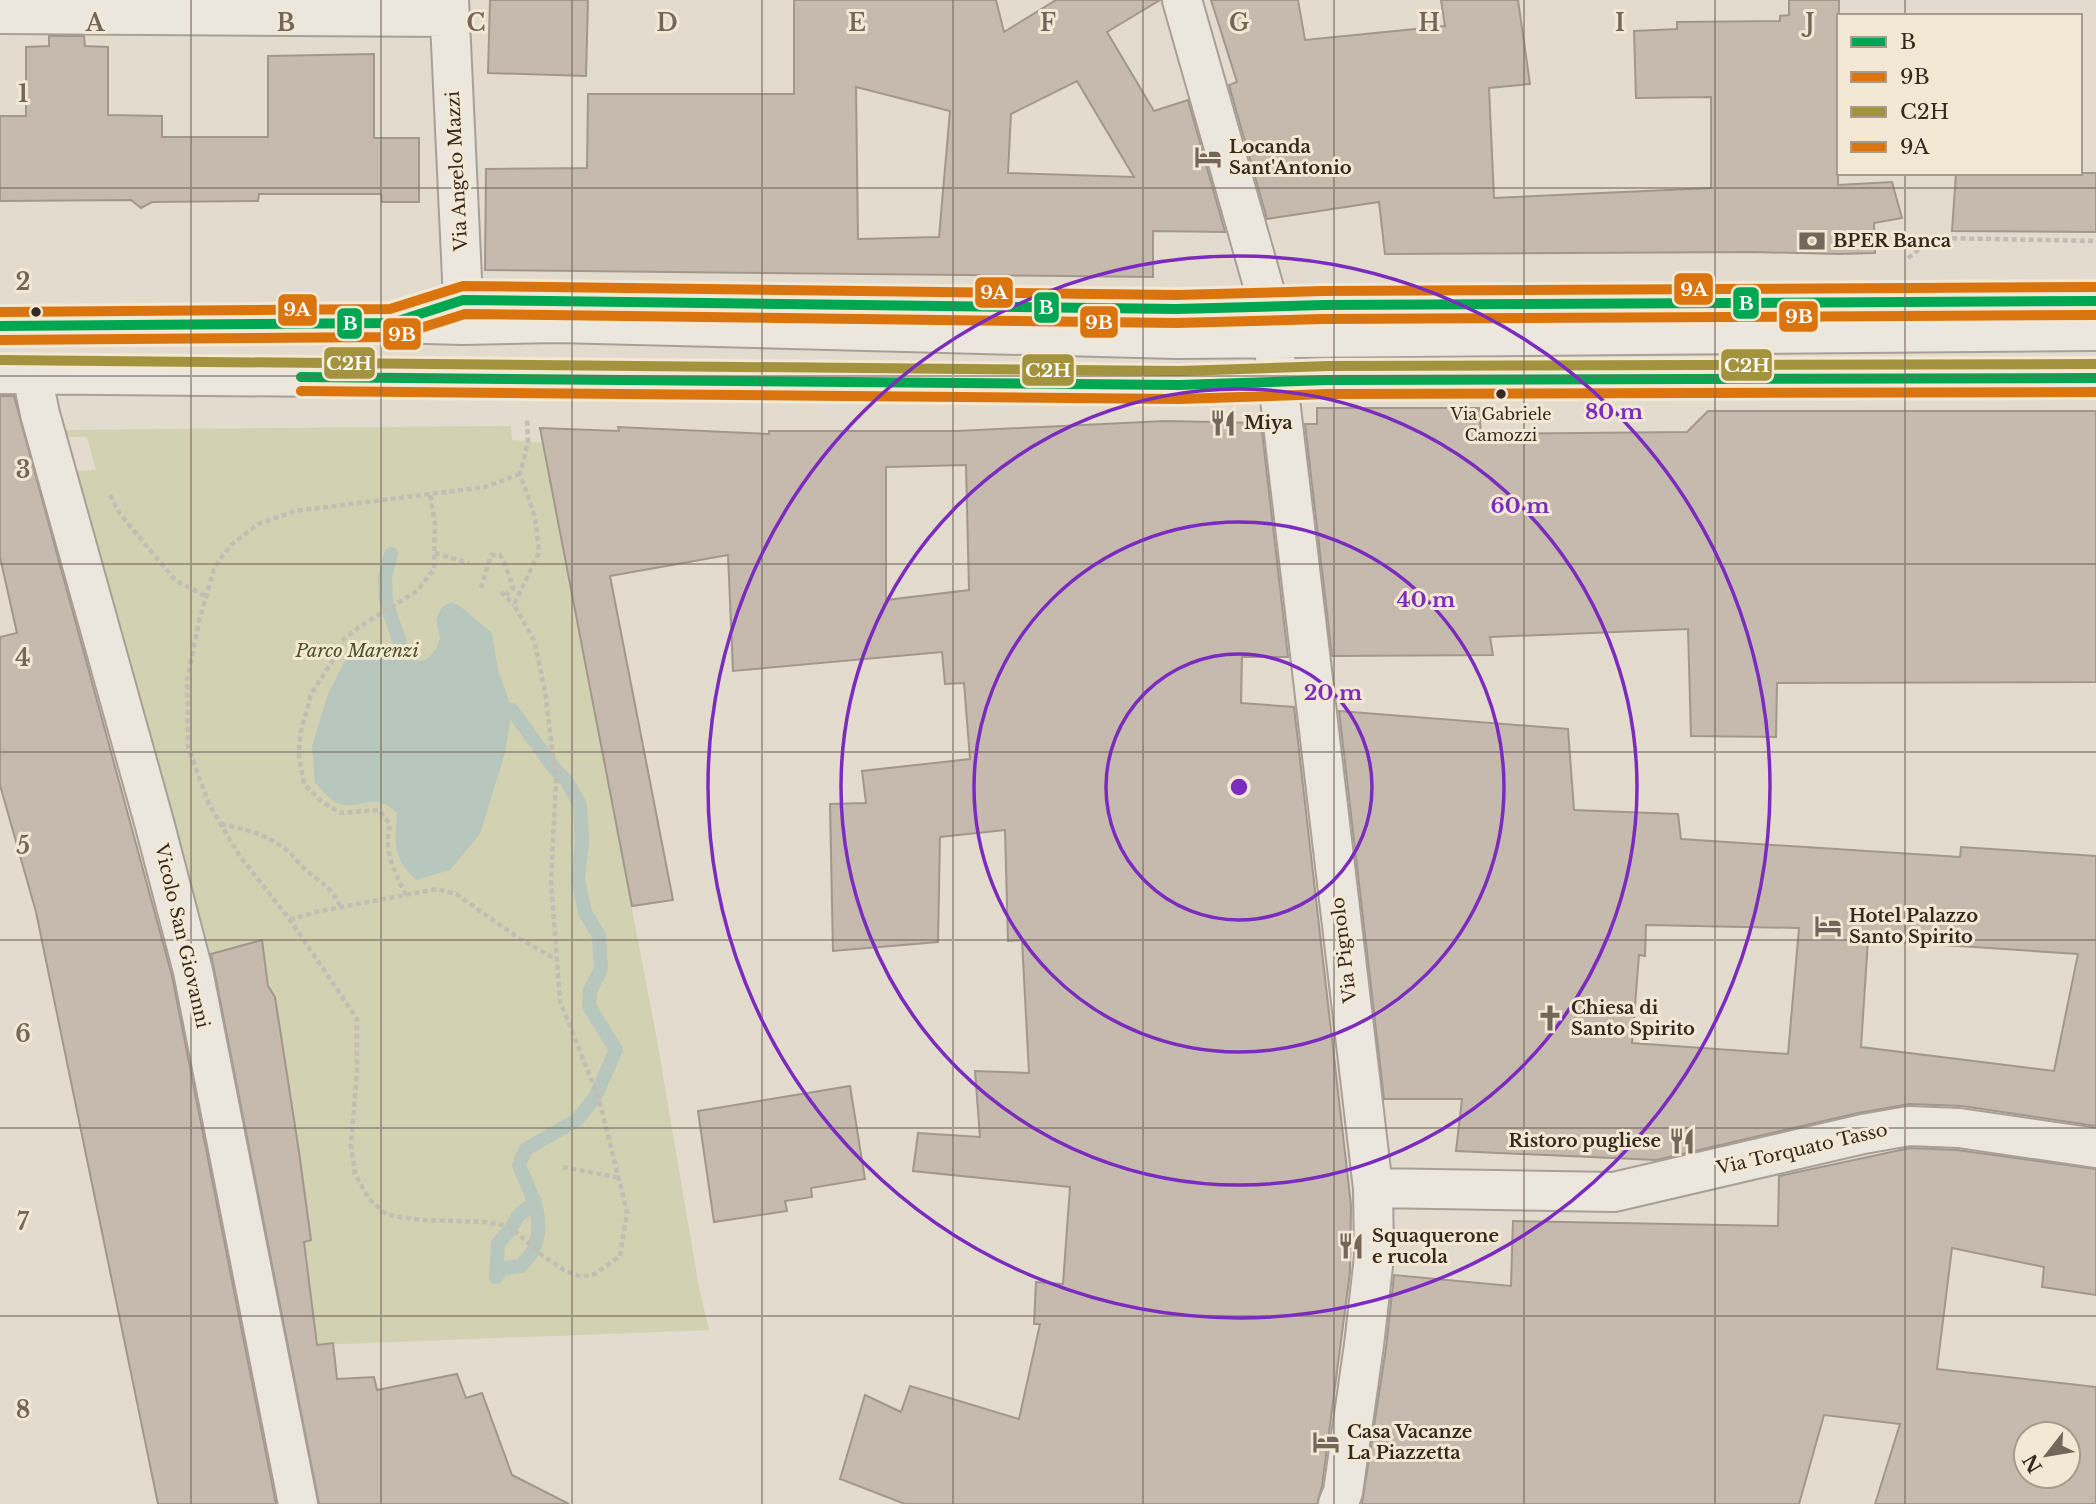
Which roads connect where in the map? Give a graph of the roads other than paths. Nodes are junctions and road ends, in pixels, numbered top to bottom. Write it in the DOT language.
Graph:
graph roads {
  1 [pos="1182,0"];
  2 [pos="449,9"];
  3 [pos="0,14"];
  4 [pos="2096,301"];
  5 [pos="463,312"];
  6 [pos="1323,321"];
  7 [pos="1271,322"];
  8 [pos="0,326"];
  9 [pos="2096,331"];
  10 [pos="16,375"];
  11 [pos="2096,378"];
  12 [pos="1277,388"];
  13 [pos="2096,1148"];
  14 [pos="1373,1188"];
  15 [pos="298,1504"];
  16 [pos="1338,1504"];
  1 -- 7 [label="street, Via Pignolo"];
  2 -- 3 [label="street, Via Angelo Mazzi"];
  2 -- 5 [label="street, Via Angelo Mazzi"];
  4 -- 6 [label="street"];
  5 -- 7 [label="street"];
  5 -- 8 [label="street"];
  6 -- 7 [label="street"];
  6 -- 9 [label="street"];
  7 -- 12 [label="street, Via Pignolo"];
  10 -- 12 [label="street"];
  10 -- 15 [label="street, Vicolo San Giovanni"];
  11 -- 12 [label="street"];
  12 -- 14 [label="street, Via Pignolo"];
  13 -- 14 [label="street, Via Torquato Tasso"];
  14 -- 16 [label="street, Via Pignolo"];
}
